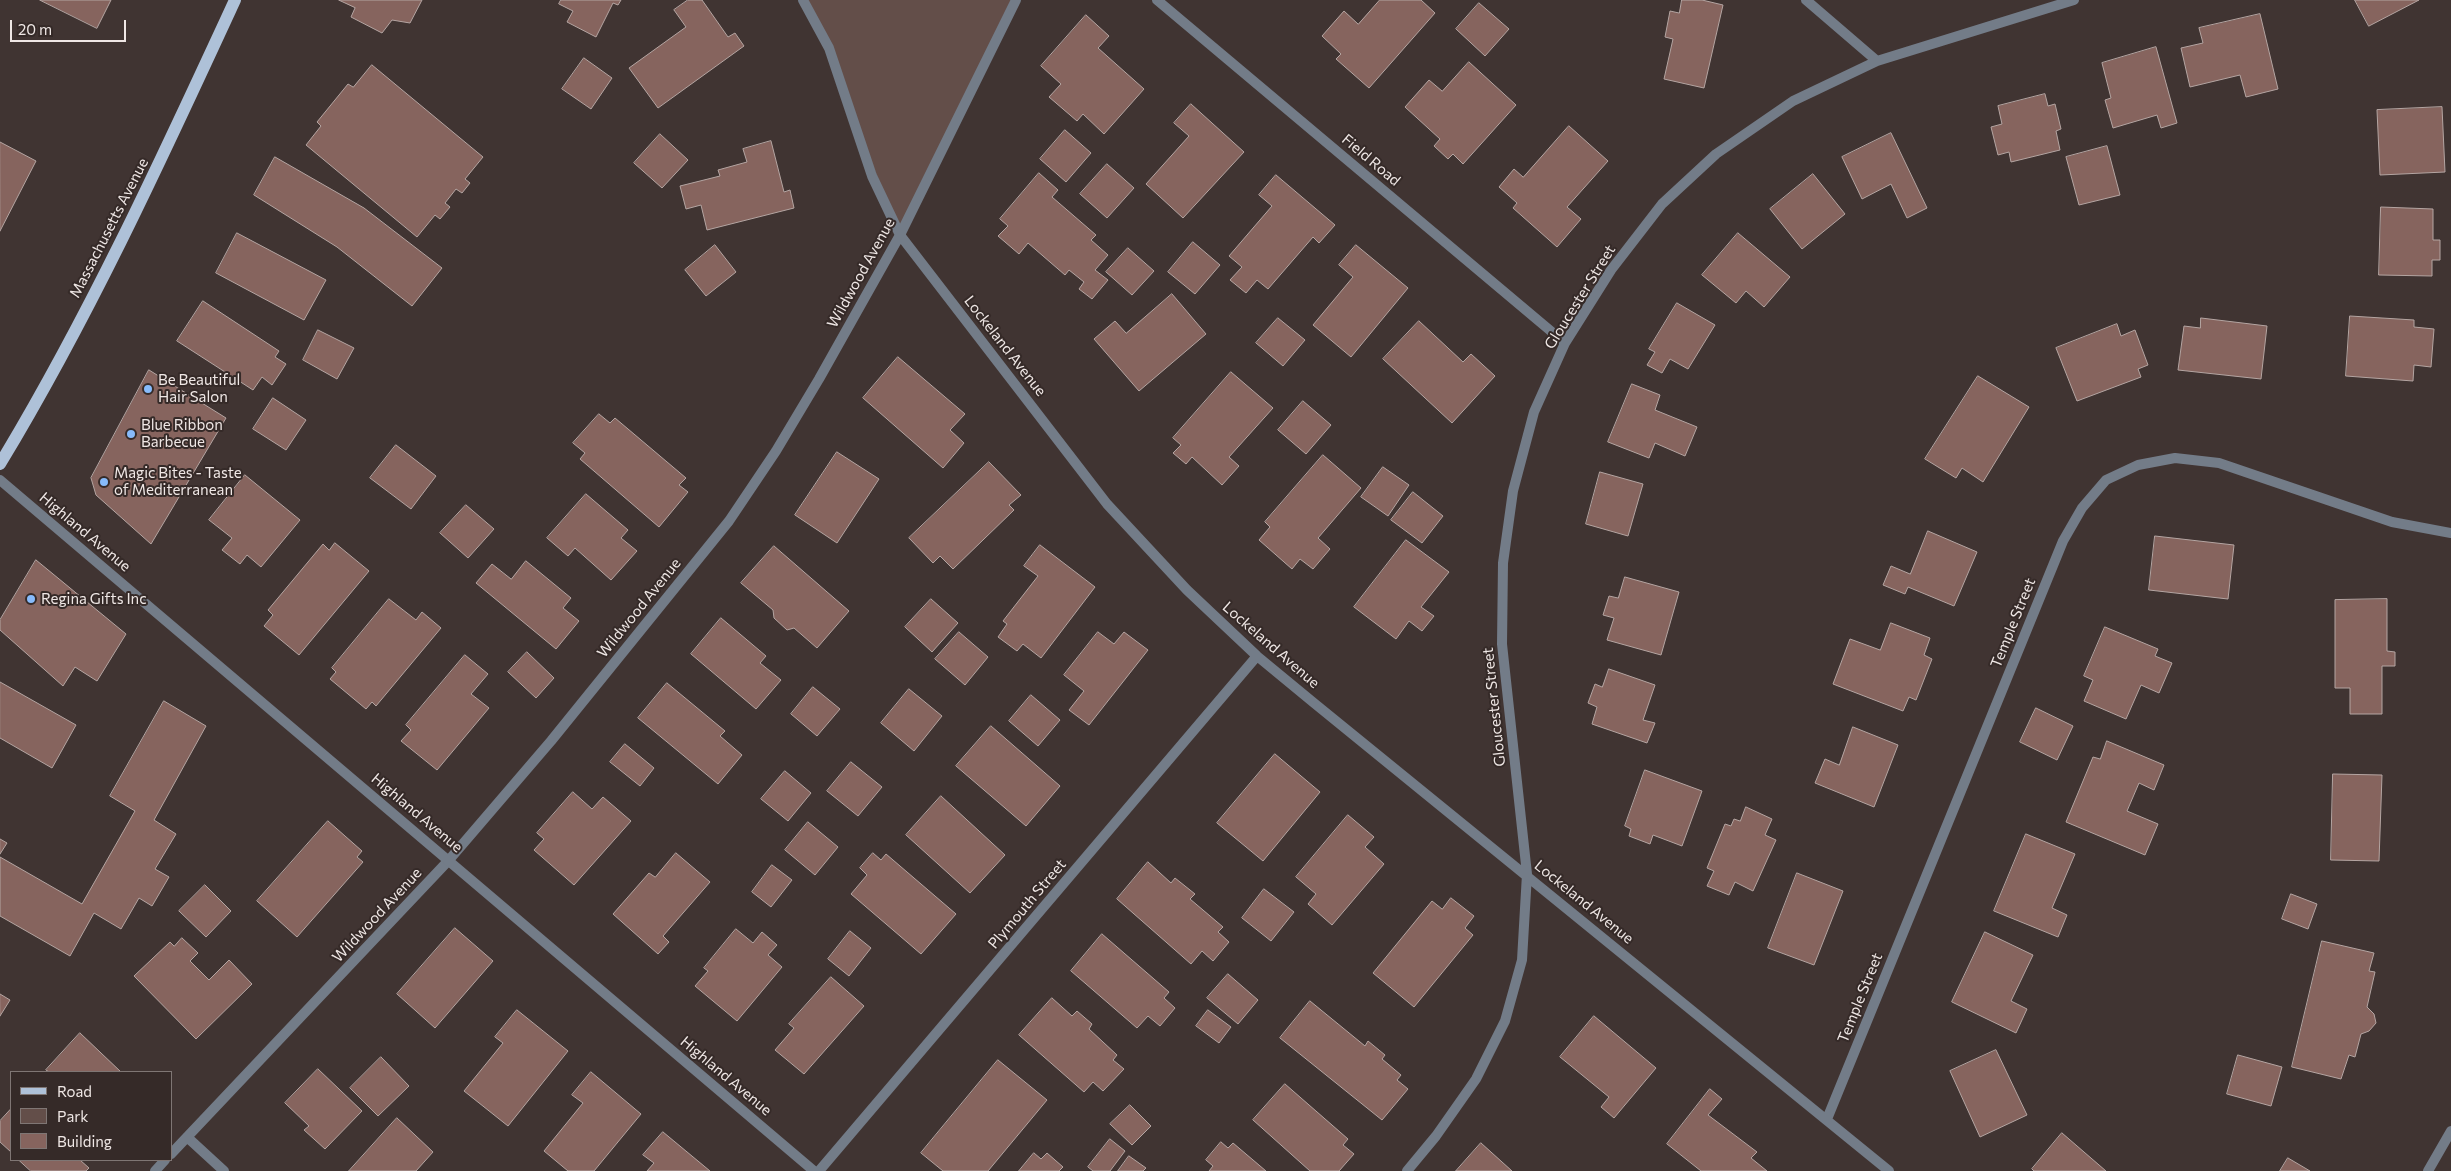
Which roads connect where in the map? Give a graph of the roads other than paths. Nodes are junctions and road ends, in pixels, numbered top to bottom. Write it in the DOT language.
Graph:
graph roads {
  1 [pos="235,0"];
  2 [pos="803,0"];
  3 [pos="1016,0"];
  4 [pos="1157,0"];
  5 [pos="1806,0"];
  6 [pos="2074,0"];
  7 [pos="1877,61"];
  8 [pos="900,235"];
  9 [pos="1565,343"];
  10 [pos="0,464"];
  11 [pos="0,480"];
  12 [pos="2451,533"];
  13 [pos="1257,656"];
  14 [pos="449,860"];
  15 [pos="1527,874"];
  16 [pos="1827,1120"];
  17 [pos="2451,1131"];
  18 [pos="187,1137"];
  19 [pos="172,1153"];
  20 [pos="164,1161"];
  21 [pos="155,1171"];
  22 [pos="224,1171"];
  23 [pos="814,1171"];
  24 [pos="819,1171"];
  25 [pos="1407,1171"];
  26 [pos="1889,1171"];
  27 [pos="2428,1171"];
  1 -- 10 [label="main road, Massachusetts Avenue"];
  2 -- 8 [label="street, Lockeland Avenue"];
  3 -- 8 [label="street, Wildwood Avenue"];
  4 -- 9 [label="street, Field Road"];
  5 -- 7 [label="street"];
  6 -- 7 [label="street, Gloucester Street"];
  7 -- 9 [label="street, Gloucester Street"];
  8 -- 13 [label="street, Lockeland Avenue"];
  8 -- 14 [label="street, Wildwood Avenue"];
  9 -- 15 [label="street, Gloucester Street"];
  11 -- 14 [label="street, Highland Avenue"];
  12 -- 16 [label="street, Temple Street"];
  13 -- 15 [label="street, Lockeland Avenue"];
  13 -- 24 [label="street, Plymouth Street"];
  14 -- 18 [label="street, Wildwood Avenue"];
  14 -- 23 [label="street, Highland Avenue"];
  15 -- 16 [label="street, Lockeland Avenue"];
  15 -- 25 [label="street, Gloucester Street"];
  16 -- 26 [label="street, Lockeland Avenue"];
  17 -- 27 [label="street"];
  18 -- 19 [label="street, Wildwood Avenue"];
  18 -- 22 [label="street"];
  20 -- 21 [label="street"];
}
